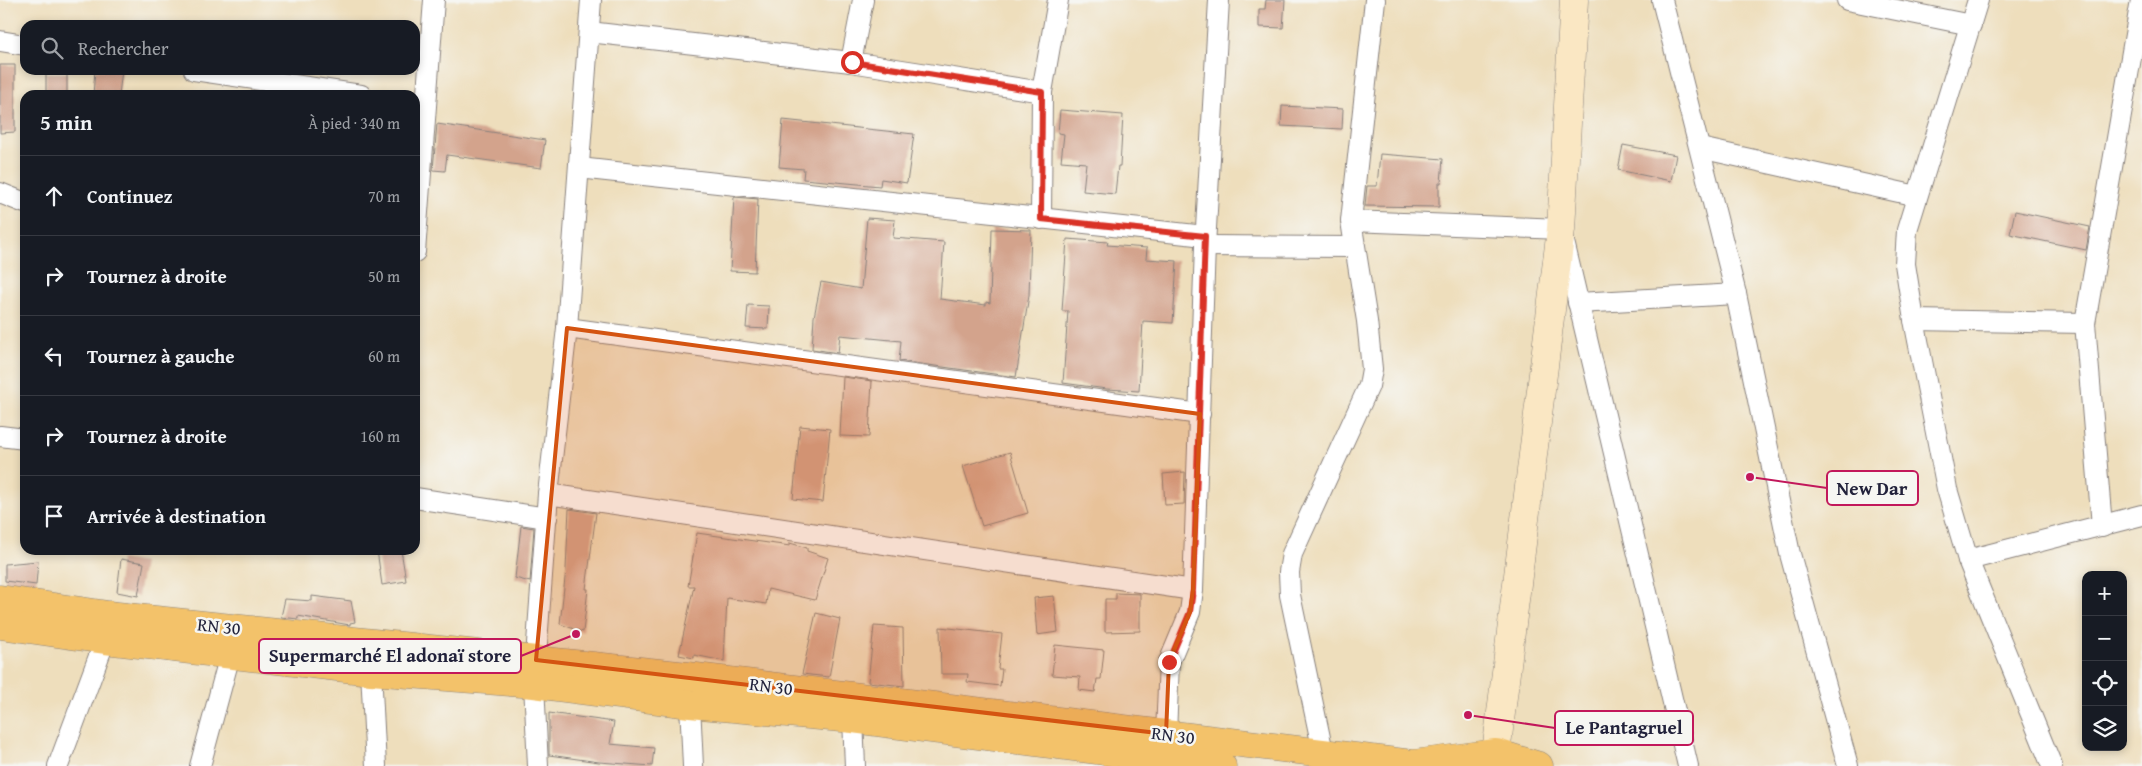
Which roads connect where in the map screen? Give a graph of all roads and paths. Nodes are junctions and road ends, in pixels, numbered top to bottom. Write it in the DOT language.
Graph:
graph roads {
  1 [pos="434,0"];
  2 [pos="591,0"];
  3 [pos="862,0"];
  4 [pos="1058,0"];
  5 [pos="1219,0"];
  6 [pos="1375,0"];
  7 [pos="1574,0"];
  8 [pos="1662,0"];
  9 [pos="1847,0"];
  10 [pos="1978,0"];
  11 [pos="2141,0"];
  12 [pos="1971,25"];
  13 [pos="589,32"];
  14 [pos="0,41"];
  15 [pos="20,44"];
  16 [pos="852,62"];
  17 [pos="227,75"];
  18 [pos="328,90"];
  19 [pos="1042,92"];
  20 [pos="420,104"];
  21 [pos="1700,148"];
  22 [pos="578,168"];
  23 [pos="0,193"];
  24 [pos="1917,196"];
  25 [pos="20,201"];
  26 [pos="1041,219"];
  27 [pos="1351,221"];
  28 [pos="1561,229"];
  29 [pos="1205,241"];
  30 [pos="1354,247"];
  31 [pos="1736,294"];
  32 [pos="1578,303"];
  33 [pos="1914,320"];
  34 [pos="2085,323"];
  35 [pos="567,328"];
  36 [pos="1200,414"];
  37 [pos="0,436"];
  38 [pos="20,439"];
  39 [pos="548,494"];
  40 [pos="420,499"];
  41 [pos="2142,514"];
  42 [pos="547,518"];
  43 [pos="2102,526"];
  44 [pos="1968,560"];
  45 [pos="1193,590"];
  46 [pos="0,599"];
  47 [pos="0,625"];
  48 [pos="105,640"];
  49 [pos="230,655"];
  50 [pos="371,671"];
  51 [pos="535,672"];
  52 [pos="690,704"];
  53 [pos="853,719"];
  54 [pos="1166,734"];
  55 [pos="1323,752"];
  56 [pos="1503,759"];
  57 [pos="58,766"];
  58 [pos="200,766"];
  59 [pos="376,766"];
  60 [pos="538,766"];
  61 [pos="693,766"];
  62 [pos="855,766"];
  63 [pos="1222,766"];
  64 [pos="1538,766"];
  65 [pos="1688,766"];
  66 [pos="1848,766"];
  67 [pos="2052,766"];
  1 -- 20 [label="street"];
  2 -- 13 [label="street"];
  3 -- 16 [label="street"];
  4 -- 19 [label="street"];
  5 -- 29 [label="street"];
  6 -- 27 [label="street"];
  7 -- 28 [label="street"];
  8 -- 21 [label="street"];
  9 -- 12 [label="street"];
  10 -- 12 [label="street"];
  11 -- 34 [label="street"];
  12 -- 24 [label="street"];
  13 -- 16 [label="street"];
  13 -- 22 [label="street"];
  14 -- 15 [label="street"];
  16 -- 19 [label="street"];
  17 -- 18 [label="street"];
  19 -- 26 [label="street"];
  21 -- 24 [label="street"];
  21 -- 31 [label="street"];
  22 -- 26 [label="street"];
  22 -- 35 [label="street"];
  23 -- 25 [label="street"];
  24 -- 33 [label="street"];
  26 -- 29 [label="street"];
  27 -- 28 [label="street"];
  27 -- 30 [label="street"];
  28 -- 32 [label="street"];
  28 -- 56 [label="street"];
  29 -- 30 [label="street"];
  29 -- 36 [label="street"];
  30 -- 55 [label="street"];
  31 -- 32 [label="street"];
  31 -- 66 [label="street"];
  32 -- 65 [label="street"];
  33 -- 34 [label="street"];
  33 -- 44 [label="street"];
  34 -- 43 [label="street"];
  35 -- 36 [label="street"];
  35 -- 39 [label="street"];
  36 -- 45 [label="street"];
  37 -- 38 [label="street"];
  39 -- 42 [label="street"];
  39 -- 45 [label="street"];
  40 -- 42 [label="street"];
  41 -- 43 [label="street"];
  42 -- 51 [label="street"];
  43 -- 44 [label="street"];
  44 -- 67 [label="street"];
  45 -- 54 [label="street"];
  46 -- 51 [label="main road, RN 30 / RN 30"];
  47 -- 48 [label="main road, RN 30"];
  48 -- 49 [label="main road, RN 30"];
  48 -- 57 [label="street"];
  49 -- 50 [label="main road, RN 30"];
  49 -- 58 [label="street"];
  50 -- 51 [label="main road, RN 30"];
  50 -- 59 [label="street"];
  51 -- 52 [label="main road, RN 30"];
  51 -- 54 [label="main road, RN 30 / RN 30"];
  51 -- 60 [label="street"];
  52 -- 53 [label="main road, RN 30"];
  52 -- 61 [label="street"];
  53 -- 62 [label="street"];
  53 -- 63 [label="main road, RN 30"];
  54 -- 55 [label="main road, RN 30 / RN 30"];
  55 -- 56 [label="main road, RN 30 / RN 30"];
  56 -- 64 [label="main road, RN 30 / RN 30"];
}
